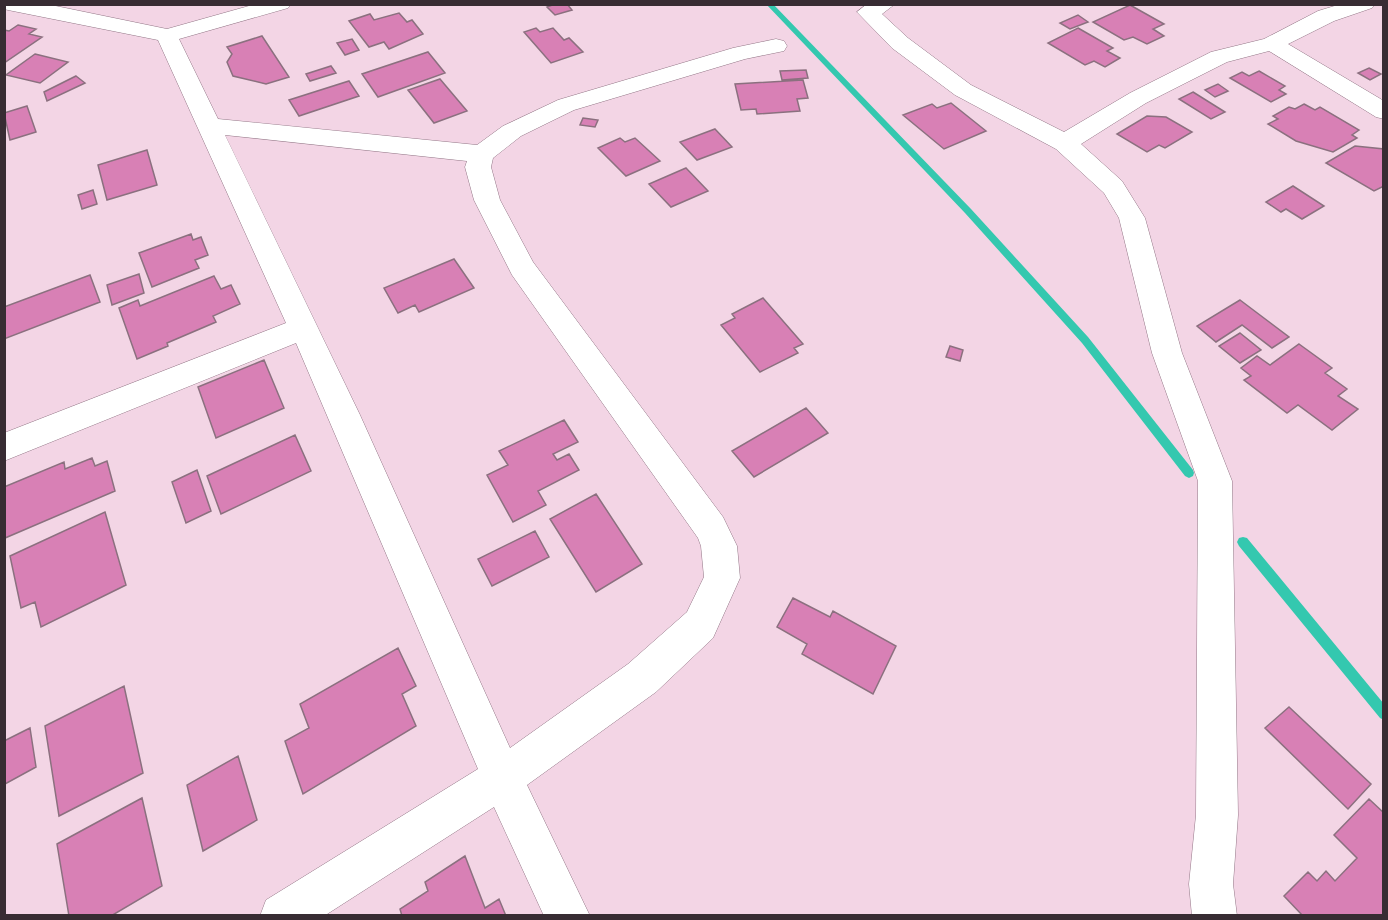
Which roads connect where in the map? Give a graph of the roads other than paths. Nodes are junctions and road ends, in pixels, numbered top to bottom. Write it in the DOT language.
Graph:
graph roads {
  1 [pos="8,4"];
  2 [pos="281,4"];
  3 [pos="885,4"];
  4 [pos="1365,4"];
  5 [pos="167,36"];
  6 [pos="1272,44"];
  7 [pos="776,46"];
  8 [pos="1383,112"];
  9 [pos="207,125"];
  10 [pos="1065,143"];
  11 [pos="482,154"];
  12 [pos="303,328"];
  13 [pos="4,447"];
  14 [pos="502,778"];
  15 [pos="282,915"];
  16 [pos="568,915"];
  17 [pos="1215,915"];
  1 -- 5 [label="street"];
  2 -- 5 [label="street"];
  3 -- 10 [label="street"];
  4 -- 6 [label="street"];
  5 -- 9 [label="street"];
  6 -- 8 [label="street"];
  6 -- 10 [label="street"];
  7 -- 11 [label="street"];
  9 -- 11 [label="street"];
  9 -- 12 [label="street"];
  10 -- 17 [label="street"];
  11 -- 14 [label="street"];
  12 -- 13 [label="street"];
  12 -- 14 [label="street"];
  14 -- 15 [label="street"];
  14 -- 16 [label="street"];
}
